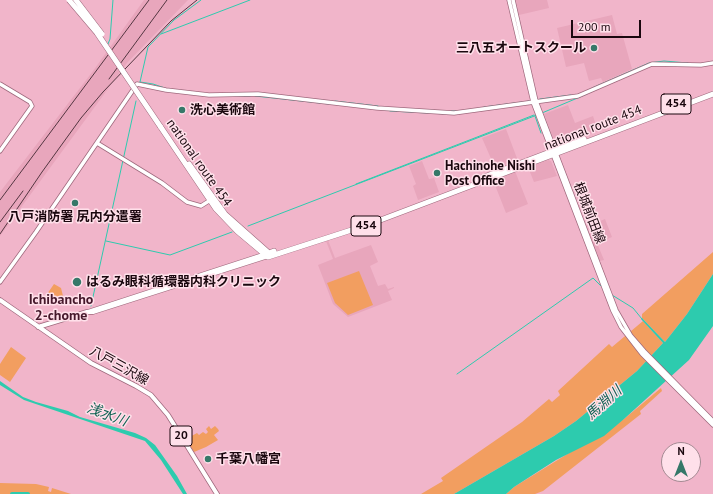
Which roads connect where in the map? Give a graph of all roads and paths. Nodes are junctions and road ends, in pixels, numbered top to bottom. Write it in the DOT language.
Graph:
graph roads {
  1 [pos="69,0"];
  2 [pos="76,0"];
  3 [pos="509,0"];
  4 [pos="512,0"];
  5 [pos="713,63"];
  6 [pos="0,84"];
  7 [pos="713,90"];
  8 [pos="713,94"];
  9 [pos="535,102"];
  10 [pos="161,125"];
  11 [pos="97,143"];
  12 [pos="0,151"];
  13 [pos="553,152"];
  14 [pos="211,199"];
  15 [pos="267,255"];
  16 [pos="0,282"];
  17 [pos="0,300"];
  18 [pos="38,327"];
  19 [pos="713,424"];
  20 [pos="217,494"];
  1 -- 10 [label="highway, national route 454, bridge"];
  2 -- 10 [label="highway, national route 454, bridge"];
  3 -- 9 [label="street"];
  4 -- 9 [label="street"];
  5 -- 9 [label="street"];
  6 -- 12 [label="street"];
  7 -- 13 [label="highway, national route 454 / 454"];
  8 -- 13 [label="highway, national route 454 / 454"];
  9 -- 11 [label="street"];
  9 -- 13 [label="street, 根城前田線"];
  10 -- 14 [label="highway, national route 454"];
  11 -- 14 [label="street"];
  11 -- 16 [label="street"];
  13 -- 15 [label="highway, national route 454 / 454"];
  13 -- 19 [label="street, 根城前田線"];
  14 -- 15 [label="highway, national route 454"];
  15 -- 18 [label="main road"];
  17 -- 18 [label="main road, 八戸三沢線 / 20"];
  18 -- 20 [label="main road, 八戸三沢線 / 20"];
}
